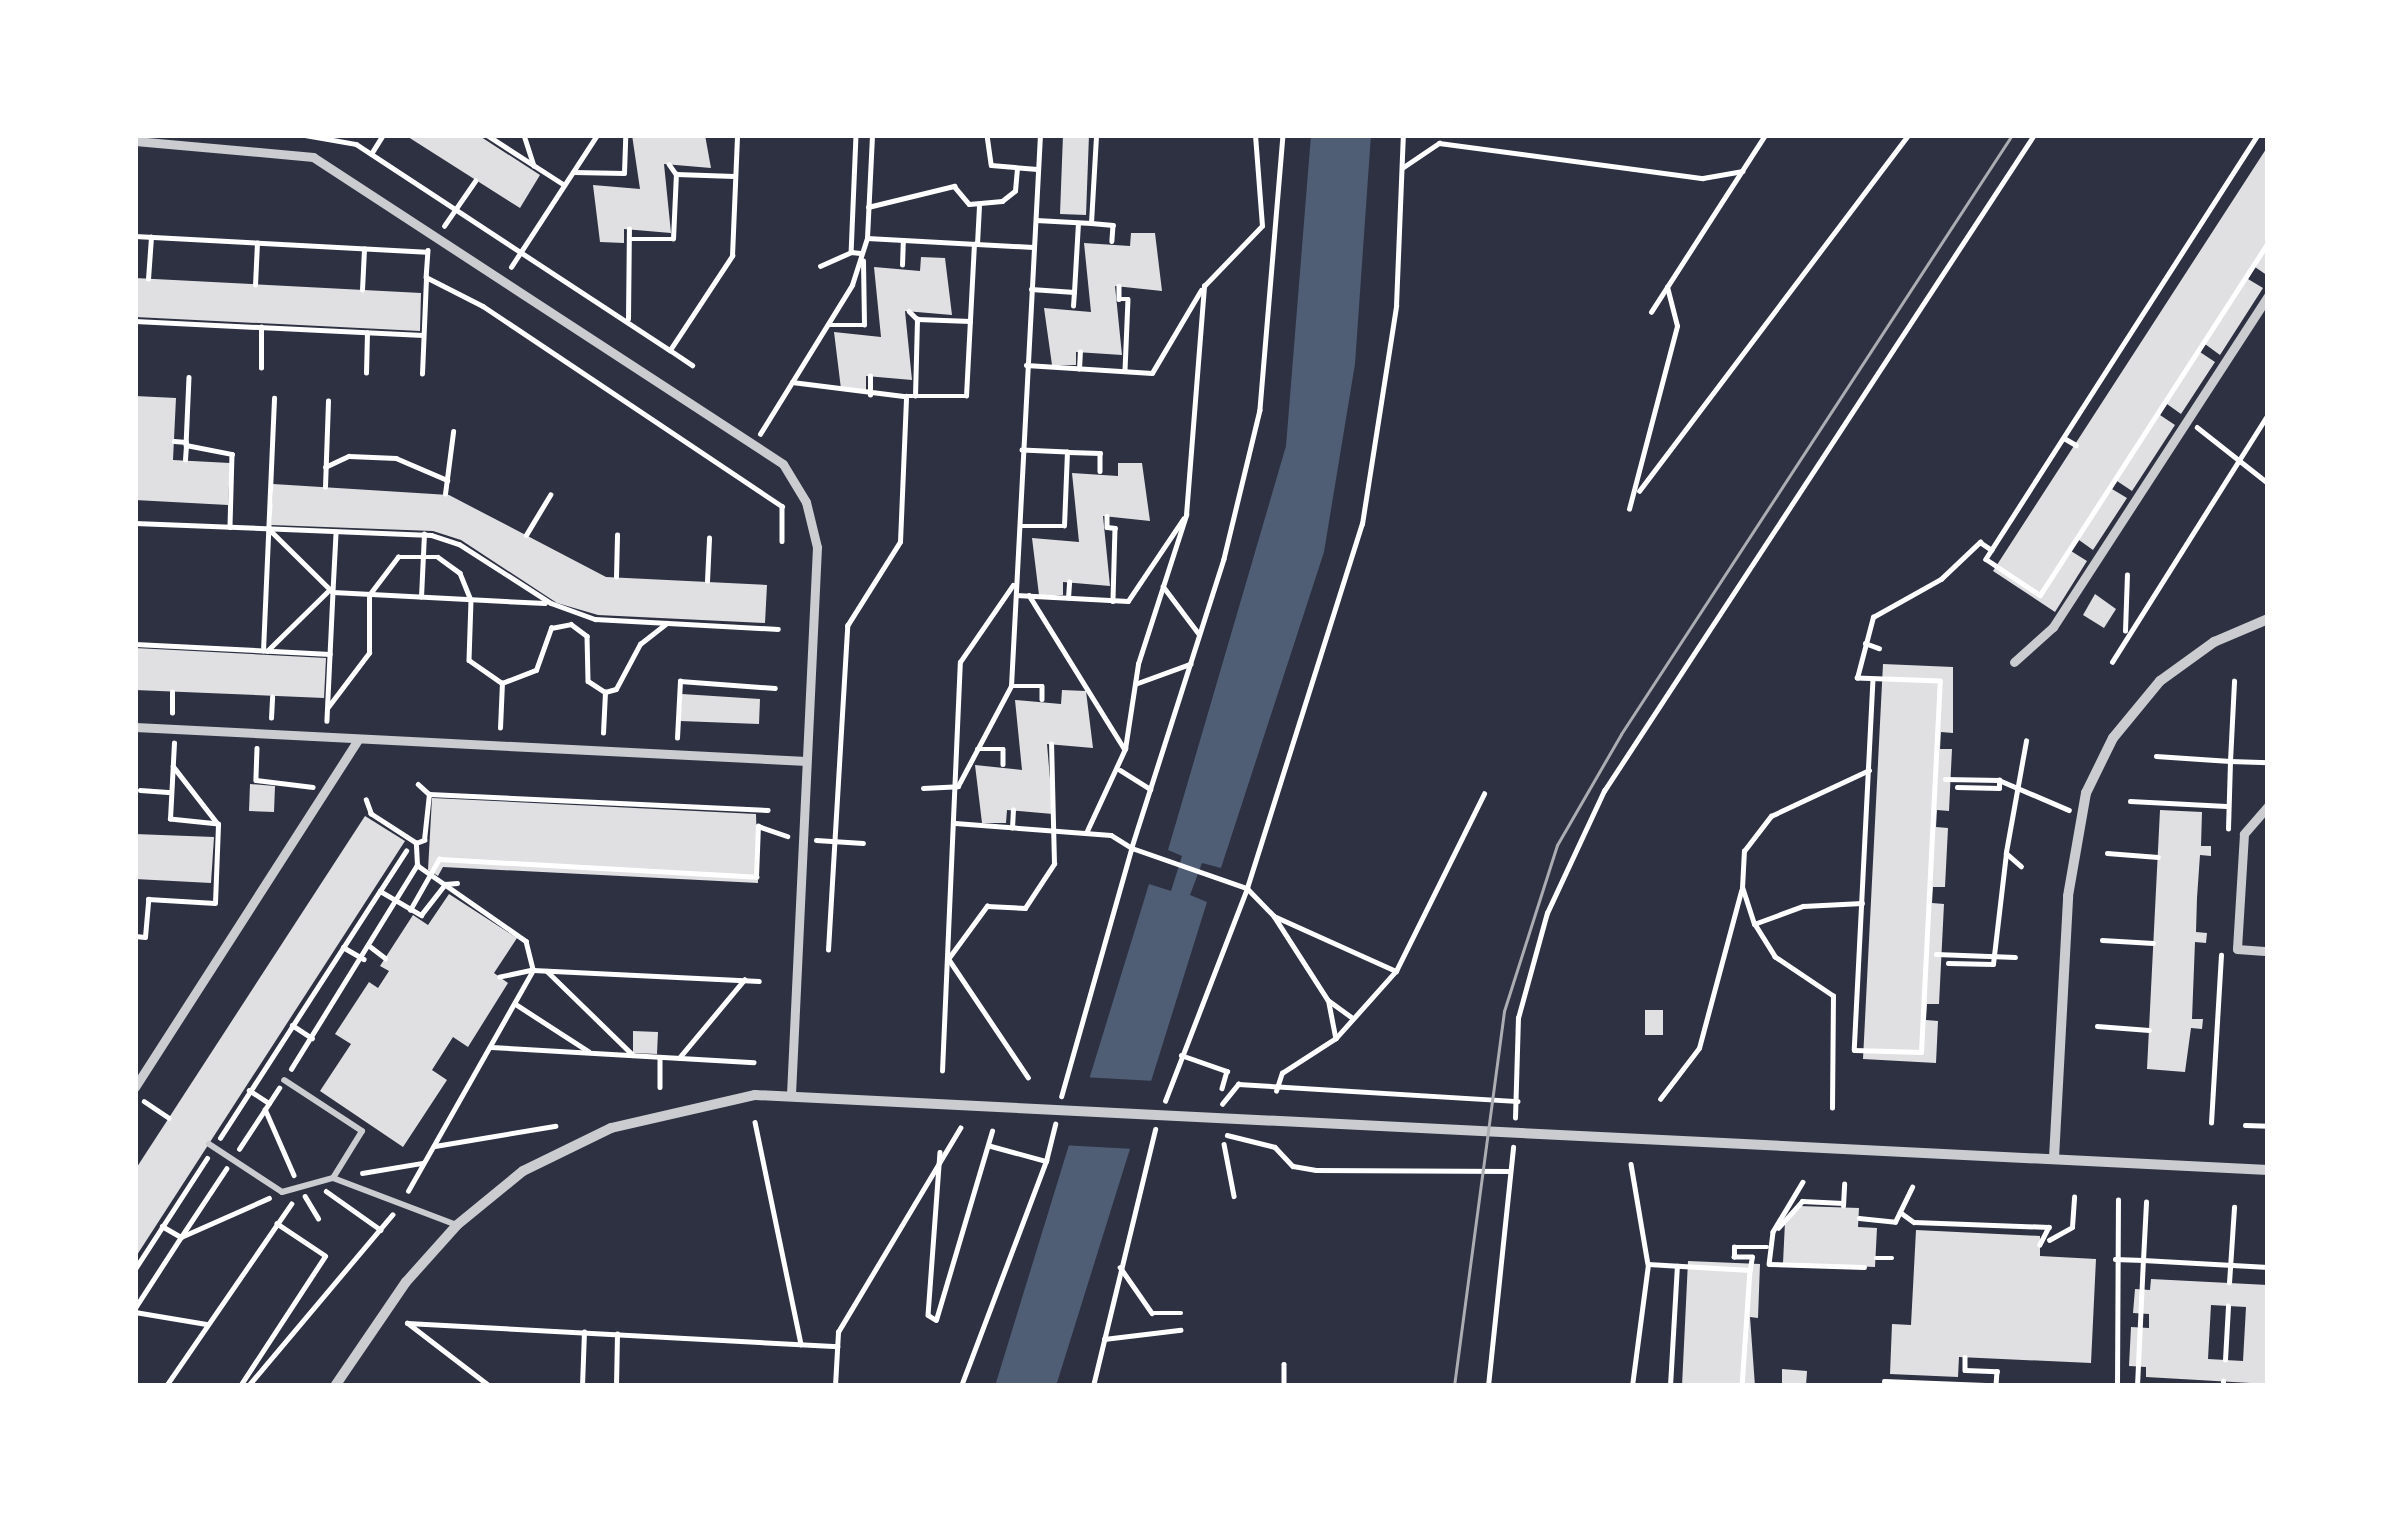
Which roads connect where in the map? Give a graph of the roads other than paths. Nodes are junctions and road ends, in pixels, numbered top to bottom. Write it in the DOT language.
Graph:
graph roads {
  1 [pos="135,141"];
  2 [pos="2268,296"];
  3 [pos="2268,619"];
  4 [pos="2014,662"];
  5 [pos="135,728"];
  6 [pos="358,740"];
  7 [pos="806,761"];
  8 [pos="2268,806"];
  9 [pos="2268,951"];
  10 [pos="284,1080"];
  11 [pos="135,1091"];
  12 [pos="791,1094"];
  13 [pos="212,1146"];
  14 [pos="2054,1158"];
  15 [pos="2268,1170"];
  16 [pos="333,1178"];
  17 [pos="457,1225"];
  18 [pos="335,1386"];
  1 -- 7 [label="street"];
  2 -- 4 [label="street"];
  3 -- 14 [label="street"];
  5 -- 6 [label="street"];
  6 -- 7 [label="street"];
  6 -- 11 [label="street"];
  7 -- 12 [label="street"];
  8 -- 9 [label="street"];
  10 -- 16 [label="street"];
  12 -- 14 [label="street"];
  12 -- 17 [label="street"];
  13 -- 16 [label="street"];
  14 -- 15 [label="street"];
  16 -- 17 [label="street"];
  17 -- 18 [label="street"];
}
